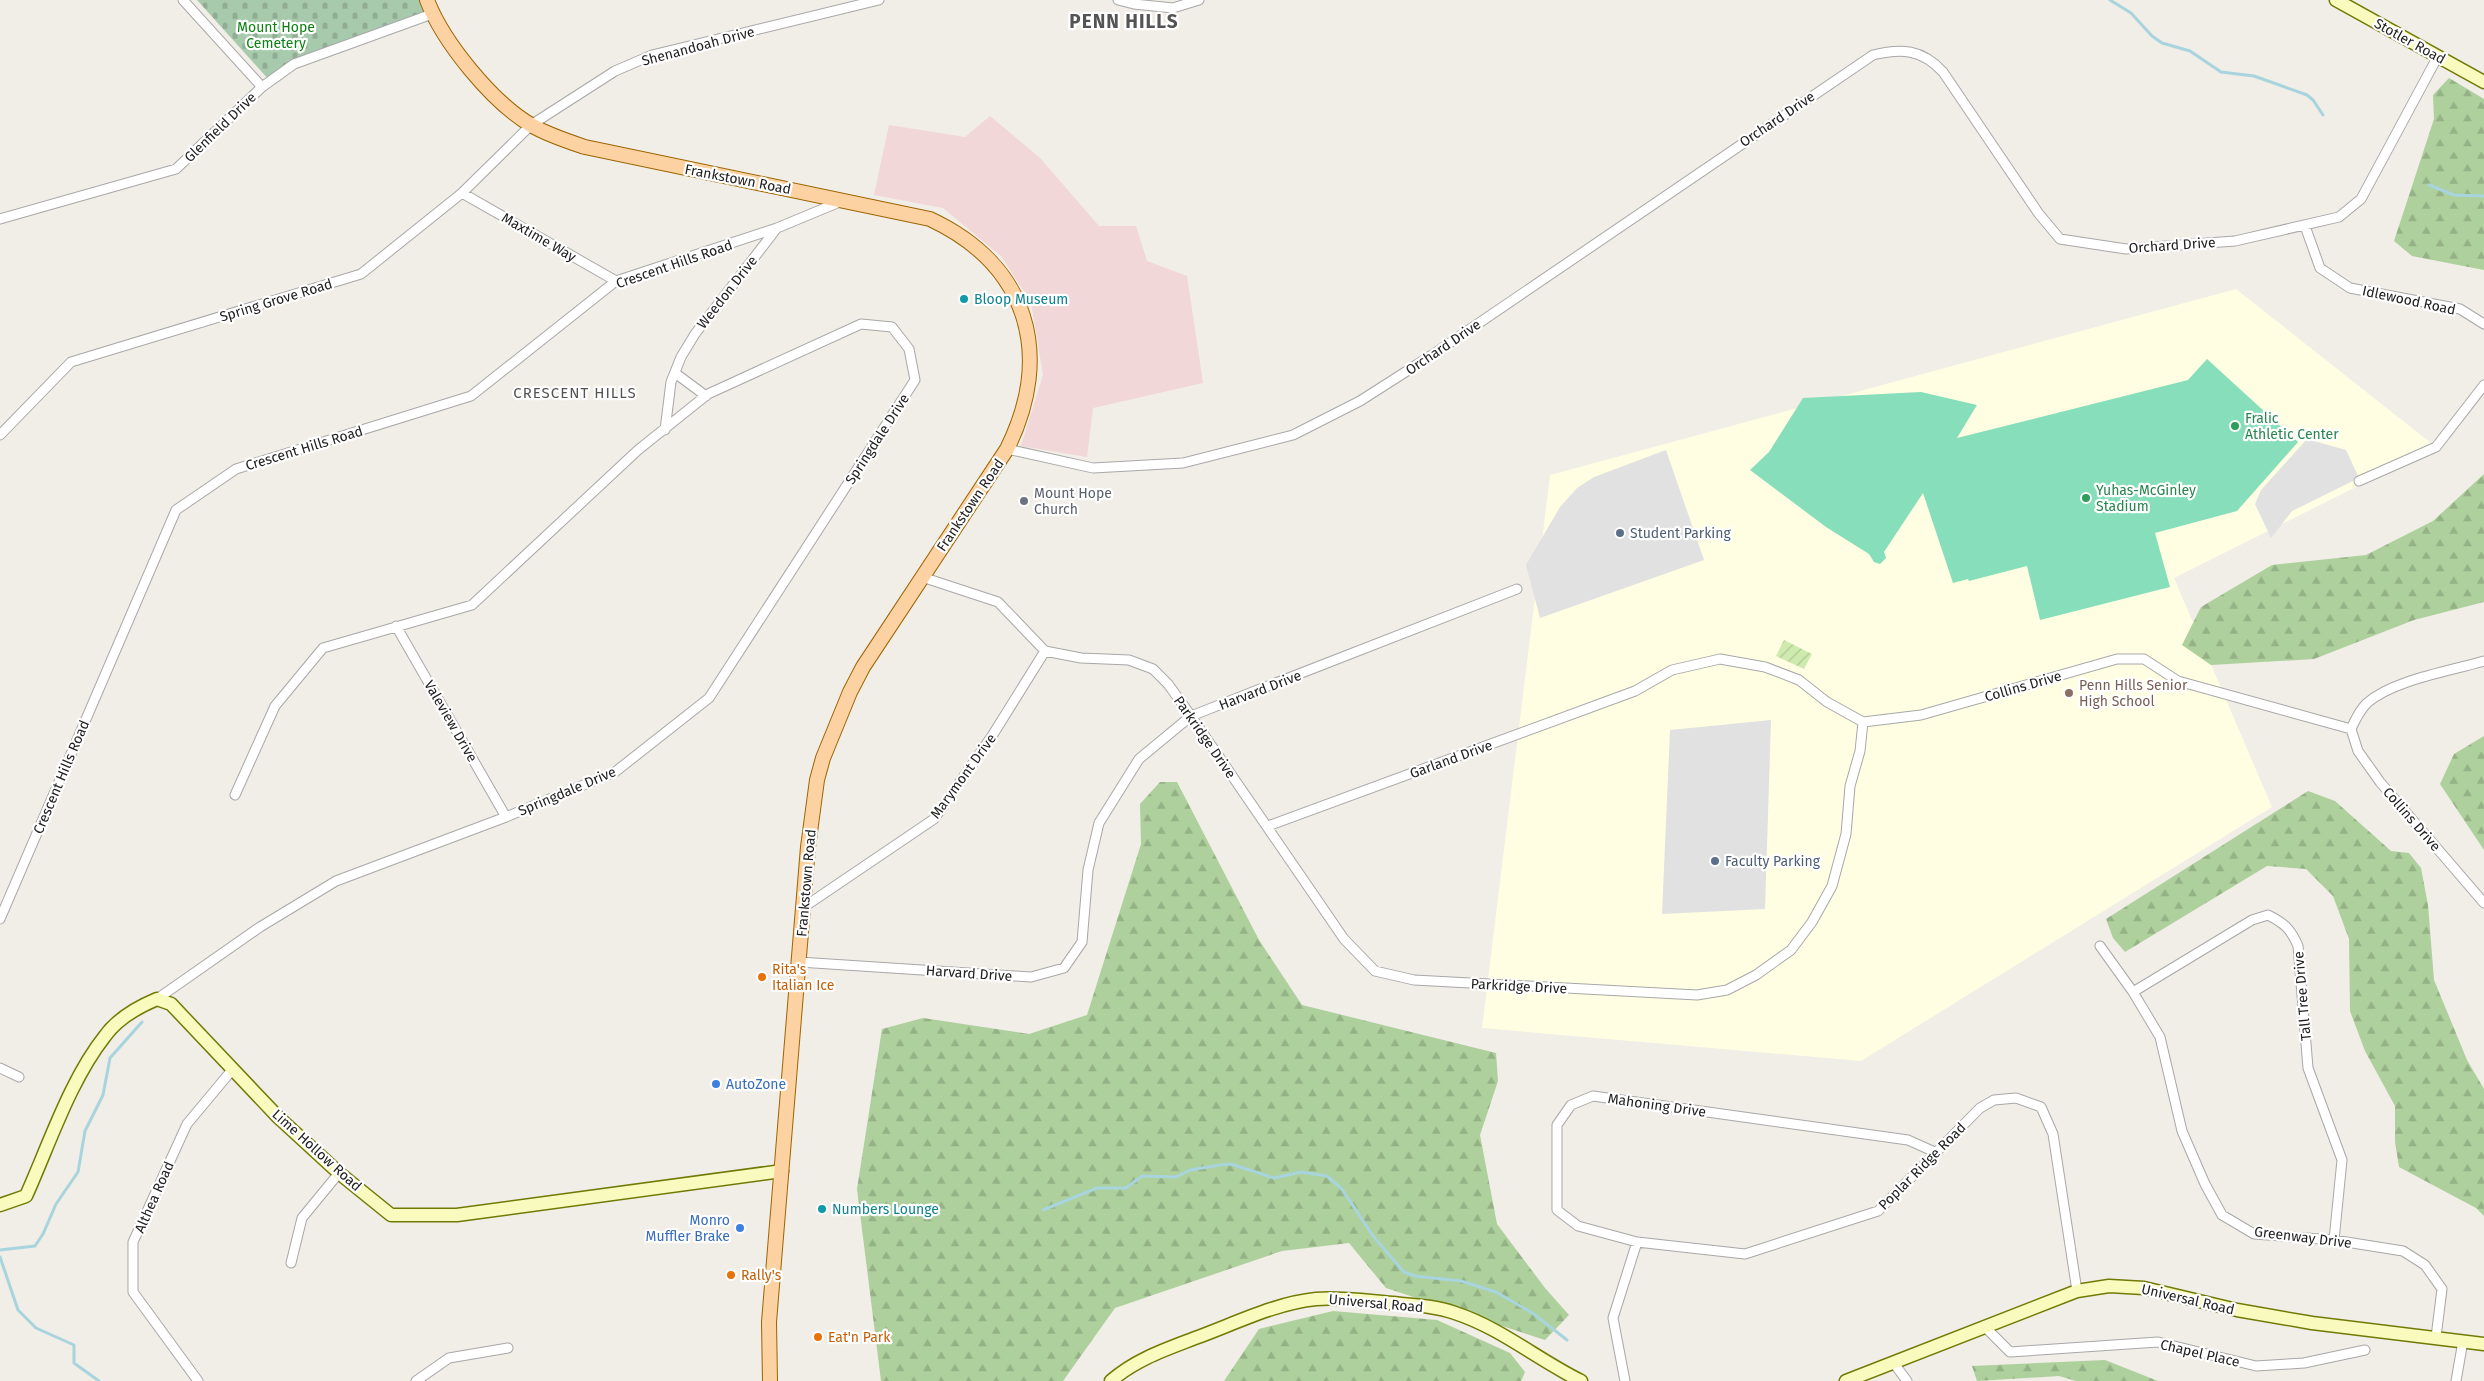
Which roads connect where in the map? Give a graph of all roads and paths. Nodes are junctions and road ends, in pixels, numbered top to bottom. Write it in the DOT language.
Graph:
graph roads {
  1 [pos="183,0"];
  2 [pos="427,0"];
  3 [pos="879,0"];
  4 [pos="1118,0"];
  5 [pos="1199,0"];
  6 [pos="2336,0"];
  7 [pos="432,14"];
  8 [pos="2438,56"];
  9 [pos="2484,82"];
  10 [pos="262,87"];
  11 [pos="531,125"];
  12 [pos="462,193"];
  13 [pos="845,200"];
  14 [pos="0,218"];
  15 [pos="2305,226"];
  16 [pos="777,228"];
  17 [pos="616,281"];
  18 [pos="2484,324"];
  19 [pos="675,373"];
  20 [pos="2484,385"];
  21 [pos="706,396"];
  22 [pos="665,430"];
  23 [pos="0,434"];
  24 [pos="1007,449"];
  25 [pos="2359,481"];
  26 [pos="922,577"];
  27 [pos="1516,589"];
  28 [pos="396,626"];
  29 [pos="1045,652"];
  30 [pos="2484,661"];
  31 [pos="1191,716"];
  32 [pos="1863,722"];
  33 [pos="2351,729"];
  34 [pos="235,795"];
  35 [pos="506,817"];
  36 [pos="1268,826"];
  37 [pos="2484,903"];
  38 [pos="804,907"];
  39 [pos="0,919"];
  40 [pos="2100,946"];
  41 [pos="799,962"];
  42 [pos="2133,992"];
  43 [pos="157,999"];
  44 [pos="0,1068"];
  45 [pos="232,1070"];
  46 [pos="19,1077"];
  47 [pos="1937,1153"];
  48 [pos="782,1171"];
  49 [pos="339,1173"];
  50 [pos="0,1205"];
  51 [pos="2334,1240"];
  52 [pos="1636,1242"];
  53 [pos="291,1263"];
  54 [pos="2076,1292"];
  55 [pos="1984,1326"];
  56 [pos="2436,1337"];
  57 [pos="2463,1341"];
  58 [pos="2484,1344"];
  59 [pos="508,1348"];
  60 [pos="2365,1350"];
  61 [pos="1893,1362"];
  62 [pos="198,1381"];
  63 [pos="416,1381"];
  64 [pos="770,1381"];
  65 [pos="1111,1381"];
  66 [pos="1581,1381"];
  67 [pos="1625,1381"];
  68 [pos="1846,1381"];
  69 [pos="1907,1381"];
  70 [pos="2456,1381"];
  1 -- 10 [label="street"];
  2 -- 7 [label="main road, Frankstown Road"];
  3 -- 11 [label="street, Shenandoah Drive"];
  4 -- 5 [label="street"];
  6 -- 8 [label="street, Stotler Road"];
  7 -- 10 [label="street, Glenfield Drive"];
  7 -- 11 [label="main road, Frankstown Road"];
  8 -- 9 [label="street, Stotler Road"];
  8 -- 15 [label="street, Orchard Drive"];
  10 -- 14 [label="street, Glenfield Drive"];
  11 -- 12 [label="street, Spring Grove Road"];
  11 -- 13 [label="main road, Frankstown Road"];
  12 -- 17 [label="street, Maxtime Way"];
  12 -- 23 [label="street, Spring Grove Road"];
  13 -- 16 [label="street, Weedon Drive"];
  13 -- 24 [label="main road, Frankstown Road"];
  15 -- 18 [label="street, Idlewood Road"];
  15 -- 24 [label="street, Orchard Drive"];
  16 -- 17 [label="street, Crescent Hills Road"];
  16 -- 19 [label="street, Weedon Drive"];
  17 -- 39 [label="street, Crescent Hills Road"];
  19 -- 21 [label="street"];
  19 -- 22 [label="street, Weedon Drive"];
  20 -- 25 [label="street"];
  21 -- 22 [label="street, Springdale Drive"];
  21 -- 35 [label="street, Springdale Drive"];
  22 -- 28 [label="street, Springdale Drive"];
  24 -- 26 [label="main road, Frankstown Road"];
  26 -- 29 [label="street"];
  26 -- 38 [label="main road, Frankstown Road"];
  27 -- 31 [label="street, Harvard Drive"];
  28 -- 34 [label="street, Springdale Drive"];
  28 -- 35 [label="street, Valeview Drive"];
  29 -- 31 [label="street, Parkridge Drive"];
  29 -- 38 [label="street, Marymont Drive"];
  30 -- 33 [label="street"];
  31 -- 36 [label="street, Parkridge Drive"];
  31 -- 41 [label="street, Harvard Drive"];
  32 -- 33 [label="street, Collins Drive"];
  32 -- 36 [label="street, Garland Drive"];
  32 -- 36 [label="street, Parkridge Drive"];
  33 -- 37 [label="street, Collins Drive"];
  35 -- 43 [label="street, Springdale Drive"];
  38 -- 41 [label="main road, Frankstown Road"];
  40 -- 42 [label="street, Greenway Drive"];
  41 -- 48 [label="main road, Frankstown Road"];
  42 -- 51 [label="street, Greenway Drive"];
  42 -- 51 [label="street, Tall Tree Drive"];
  43 -- 45 [label="street, Lime Hollow Road"];
  43 -- 50 [label="street"];
  44 -- 46 [label="street"];
  45 -- 49 [label="street, Lime Hollow Road"];
  45 -- 62 [label="street, Althea Road"];
  47 -- 52 [label="street, Poplar Ridge Road"];
  47 -- 52 [label="street, Mahoning Drive"];
  47 -- 54 [label="street, Poplar Ridge Road"];
  48 -- 49 [label="street, Lime Hollow Road"];
  48 -- 64 [label="main road, Frankstown Road"];
  49 -- 53 [label="street"];
  51 -- 56 [label="street, Greenway Drive"];
  52 -- 67 [label="street"];
  54 -- 55 [label="street, Universal Road"];
  54 -- 56 [label="street, Universal Road"];
  55 -- 60 [label="street, Chapel Place"];
  55 -- 61 [label="street, Universal Road"];
  56 -- 57 [label="street, Universal Road"];
  57 -- 58 [label="street, Universal Road"];
  57 -- 70 [label="street"];
  59 -- 63 [label="street"];
  61 -- 68 [label="street, Universal Road"];
  61 -- 69 [label="street"];
  65 -- 66 [label="street, Universal Road"];
}
